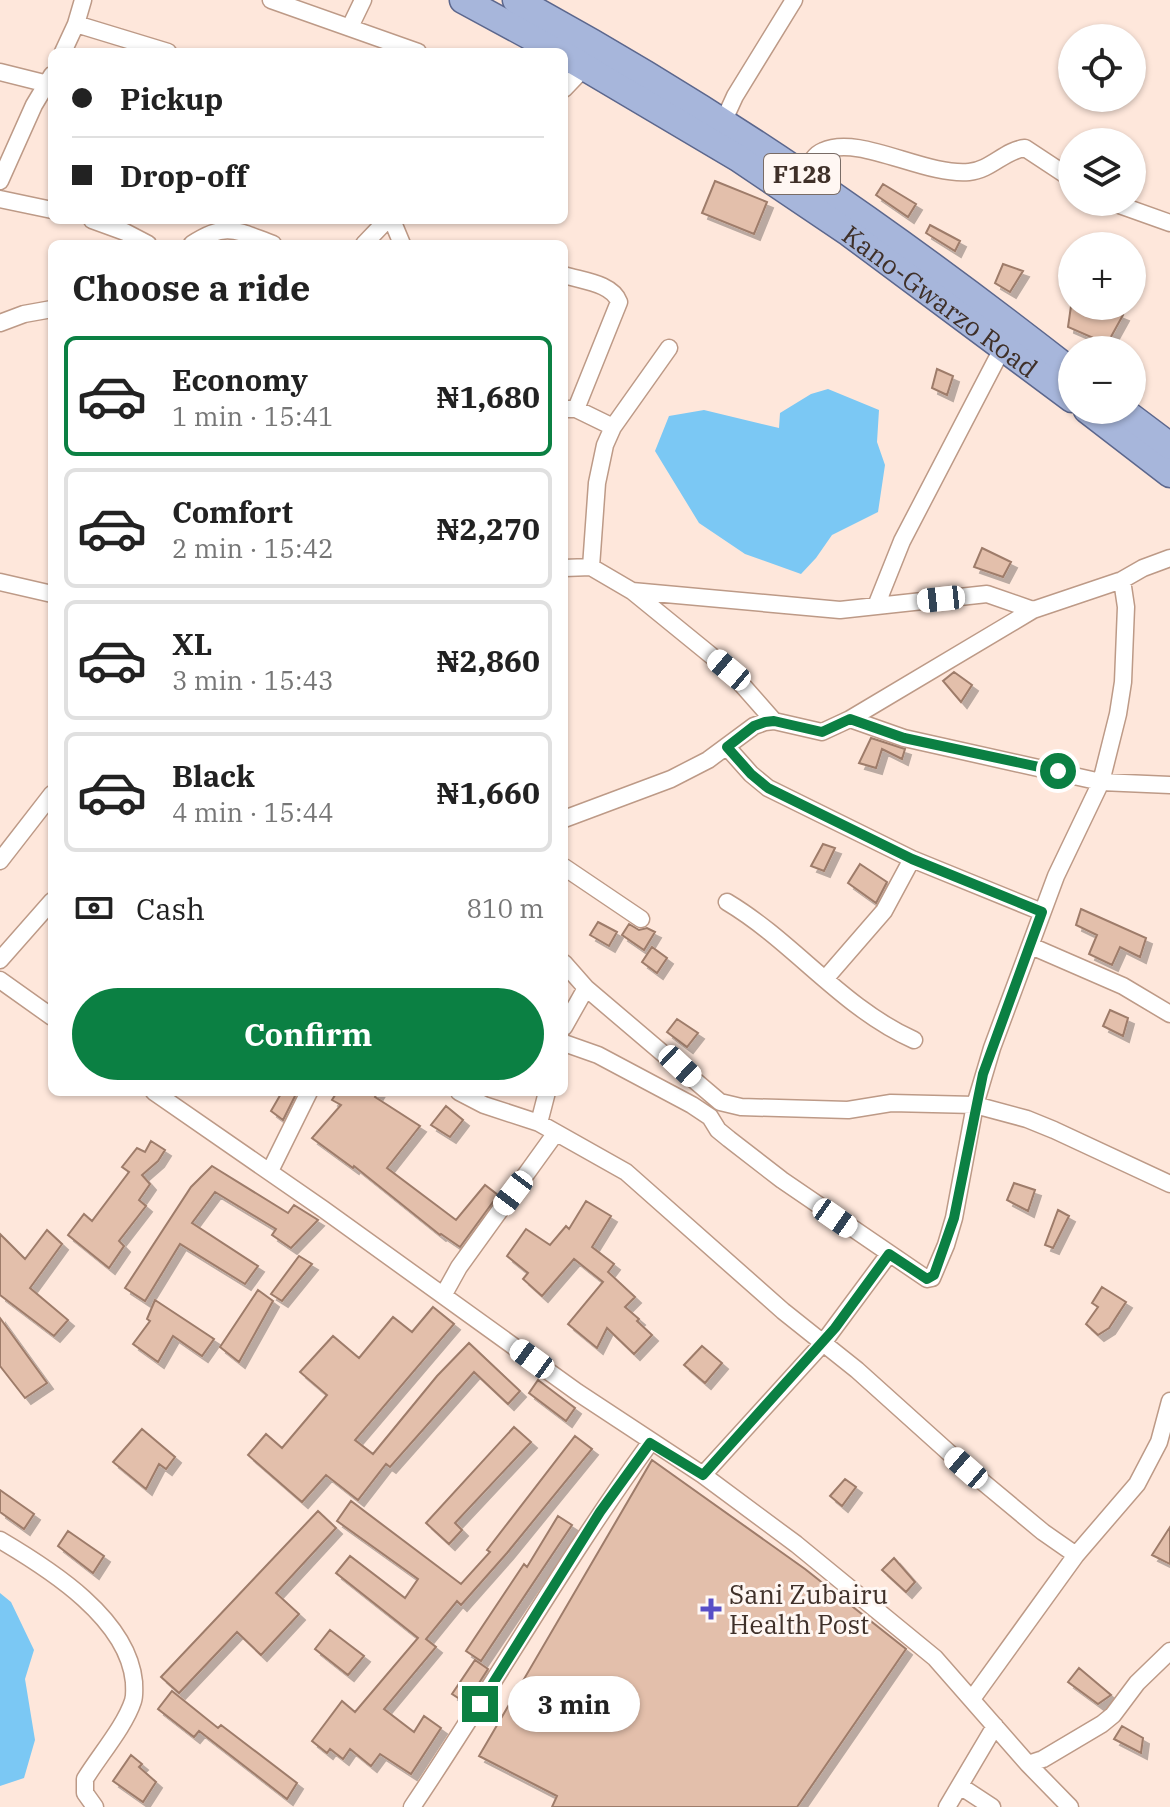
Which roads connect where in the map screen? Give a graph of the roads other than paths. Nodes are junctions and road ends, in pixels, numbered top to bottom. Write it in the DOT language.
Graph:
graph roads {
  1 [pos="83,0"];
  2 [pos="271,0"];
  3 [pos="363,0"];
  4 [pos="463,0"];
  5 [pos="516,0"];
  6 [pos="794,0"];
  7 [pos="76,24"];
  8 [pos="350,27"];
  9 [pos="65,48"];
  10 [pos="155,48"];
  11 [pos="407,48"];
  12 [pos="552,48"];
  13 [pos="570,58"];
  14 [pos="0,72"];
  15 [pos="48,80"];
  16 [pos="48,86"];
  17 [pos="724,120"];
  18 [pos="1058,170"];
  19 [pos="804,175"];
  20 [pos="0,181"];
  21 [pos="0,199"];
  22 [pos="48,209"];
  23 [pos="1146,214"];
  24 [pos="1170,223"];
  25 [pos="103,224"];
  26 [pos="385,224"];
  27 [pos="140,240"];
  28 [pos="200,240"];
  29 [pos="263,240"];
  30 [pos="368,240"];
  31 [pos="568,276"];
  32 [pos="48,310"];
  33 [pos="0,323"];
  34 [pos="1003,347"];
  35 [pos="669,348"];
  36 [pos="1058,361"];
  37 [pos="1058,388"];
  38 [pos="568,412"];
  39 [pos="1105,424"];
  40 [pos="1141,424"];
  41 [pos="613,427"];
  42 [pos="1170,446"];
  43 [pos="1170,474"];
  44 [pos="1170,558"];
  45 [pos="591,567"];
  46 [pos="568,568"];
  47 [pos="1122,580"];
  48 [pos="0,582"];
  49 [pos="632,591"];
  50 [pos="48,593"];
  51 [pos="876,606"];
  52 [pos="1033,610"];
  53 [pos="850,719"];
  54 [pos="774,721"];
  55 [pos="727,747"];
  56 [pos="1101,782"];
  57 [pos="1170,785"];
  58 [pos="48,799"];
  59 [pos="568,818"];
  60 [pos="912,859"];
  61 [pos="0,861"];
  62 [pos="568,870"];
  63 [pos="727,902"];
  64 [pos="48,906"];
  65 [pos="1042,912"];
  66 [pos="641,919"];
  67 [pos="1031,946"];
  68 [pos="0,960"];
  69 [pos="568,968"];
  70 [pos="825,979"];
  71 [pos="0,980"];
  72 [pos="586,988"];
  73 [pos="48,1014"];
  74 [pos="1170,1014"];
  75 [pos="568,1020"];
  76 [pos="914,1040"];
  77 [pos="568,1044"];
  78 [pos="160,1096"];
  79 [pos="307,1096"];
  80 [pos="467,1096"];
  81 [pos="546,1096"];
  82 [pos="720,1102"];
  83 [pos="975,1105"];
  84 [pos="710,1117"];
  85 [pos="539,1123"];
  86 [pos="555,1134"];
  87 [pos="270,1171"];
  88 [pos="1170,1184"];
  89 [pos="889,1254"];
  90 [pos="444,1294"];
  91 [pos="823,1343"];
  92 [pos="1170,1401"];
  93 [pos="1166,1431"];
  94 [pos="650,1443"];
  95 [pos="703,1475"];
  96 [pos="0,1540"];
  97 [pos="1076,1555"];
  98 [pos="1170,1651"];
  99 [pos="972,1699"];
  100 [pos="995,1726"];
  101 [pos="1028,1764"];
  102 [pos="960,1786"];
  103 [pos="95,1807"];
  104 [pos="412,1807"];
  105 [pos="947,1807"];
  106 [pos="992,1807"];
  107 [pos="1070,1807"];
  1 -- 7 [label="street"];
  2 -- 8 [label="street"];
  3 -- 8 [label="street"];
  4 -- 12 [label="main road, Kano-Gwarzo Road / F128"];
  5 -- 17 [label="main road, Kano-Gwarzo Road / F128"];
  6 -- 17 [label="street"];
  7 -- 9 [label="street"];
  7 -- 10 [label="street"];
  8 -- 11 [label="street"];
  13 -- 34 [label="main road, Kano-Gwarzo Road / F128"];
  14 -- 15 [label="street"];
  16 -- 20 [label="street"];
  17 -- 19 [label="main road, Kano-Gwarzo Road / F128"];
  18 -- 19 [label="street"];
  19 -- 36 [label="main road, Kano-Gwarzo Road / F128"];
  21 -- 22 [label="street"];
  23 -- 24 [label="street"];
  25 -- 27 [label="street"];
  26 -- 30 [label="street"];
  28 -- 29 [label="street"];
  31 -- 38 [label="street"];
  32 -- 33 [label="street"];
  34 -- 37 [label="main road, Kano-Gwarzo Road / F128"];
  34 -- 51 [label="street"];
  35 -- 41 [label="street"];
  38 -- 41 [label="street"];
  39 -- 43 [label="main road"];
  40 -- 42 [label="main road"];
  41 -- 45 [label="street"];
  44 -- 47 [label="street"];
  45 -- 46 [label="street"];
  45 -- 49 [label="street"];
  47 -- 52 [label="street"];
  47 -- 56 [label="street"];
  48 -- 50 [label="street"];
  49 -- 51 [label="street"];
  49 -- 54 [label="street"];
  51 -- 52 [label="street"];
  52 -- 53 [label="street"];
  53 -- 54 [label="street"];
  53 -- 56 [label="street"];
  54 -- 55 [label="street"];
  55 -- 59 [label="street"];
  55 -- 60 [label="street"];
  56 -- 57 [label="street"];
  56 -- 65 [label="street"];
  58 -- 61 [label="street"];
  60 -- 65 [label="street"];
  60 -- 70 [label="street"];
  62 -- 66 [label="street"];
  63 -- 70 [label="street"];
  64 -- 68 [label="street"];
  65 -- 67 [label="street"];
  67 -- 74 [label="street"];
  67 -- 83 [label="street"];
  69 -- 72 [label="street"];
  70 -- 76 [label="street"];
  71 -- 73 [label="street"];
  72 -- 75 [label="street"];
  72 -- 82 [label="street"];
  77 -- 84 [label="street"];
  78 -- 87 [label="street"];
  79 -- 87 [label="street"];
  80 -- 85 [label="street"];
  81 -- 85 [label="street"];
  82 -- 83 [label="street"];
  82 -- 84 [label="street"];
  83 -- 88 [label="street"];
  83 -- 89 [label="street"];
  84 -- 89 [label="street"];
  85 -- 86 [label="street"];
  86 -- 90 [label="street"];
  86 -- 91 [label="street"];
  87 -- 90 [label="street"];
  89 -- 91 [label="street"];
  90 -- 94 [label="street"];
  91 -- 95 [label="street"];
  91 -- 97 [label="street"];
  92 -- 93 [label="street"];
  93 -- 97 [label="street"];
  94 -- 95 [label="street"];
  94 -- 104 [label="street"];
  95 -- 99 [label="street"];
  96 -- 103 [label="street"];
  97 -- 99 [label="street"];
  98 -- 101 [label="street"];
  99 -- 100 [label="street"];
  100 -- 101 [label="street"];
  100 -- 102 [label="street"];
  101 -- 107 [label="street"];
  102 -- 105 [label="street"];
  102 -- 106 [label="street"];
}
